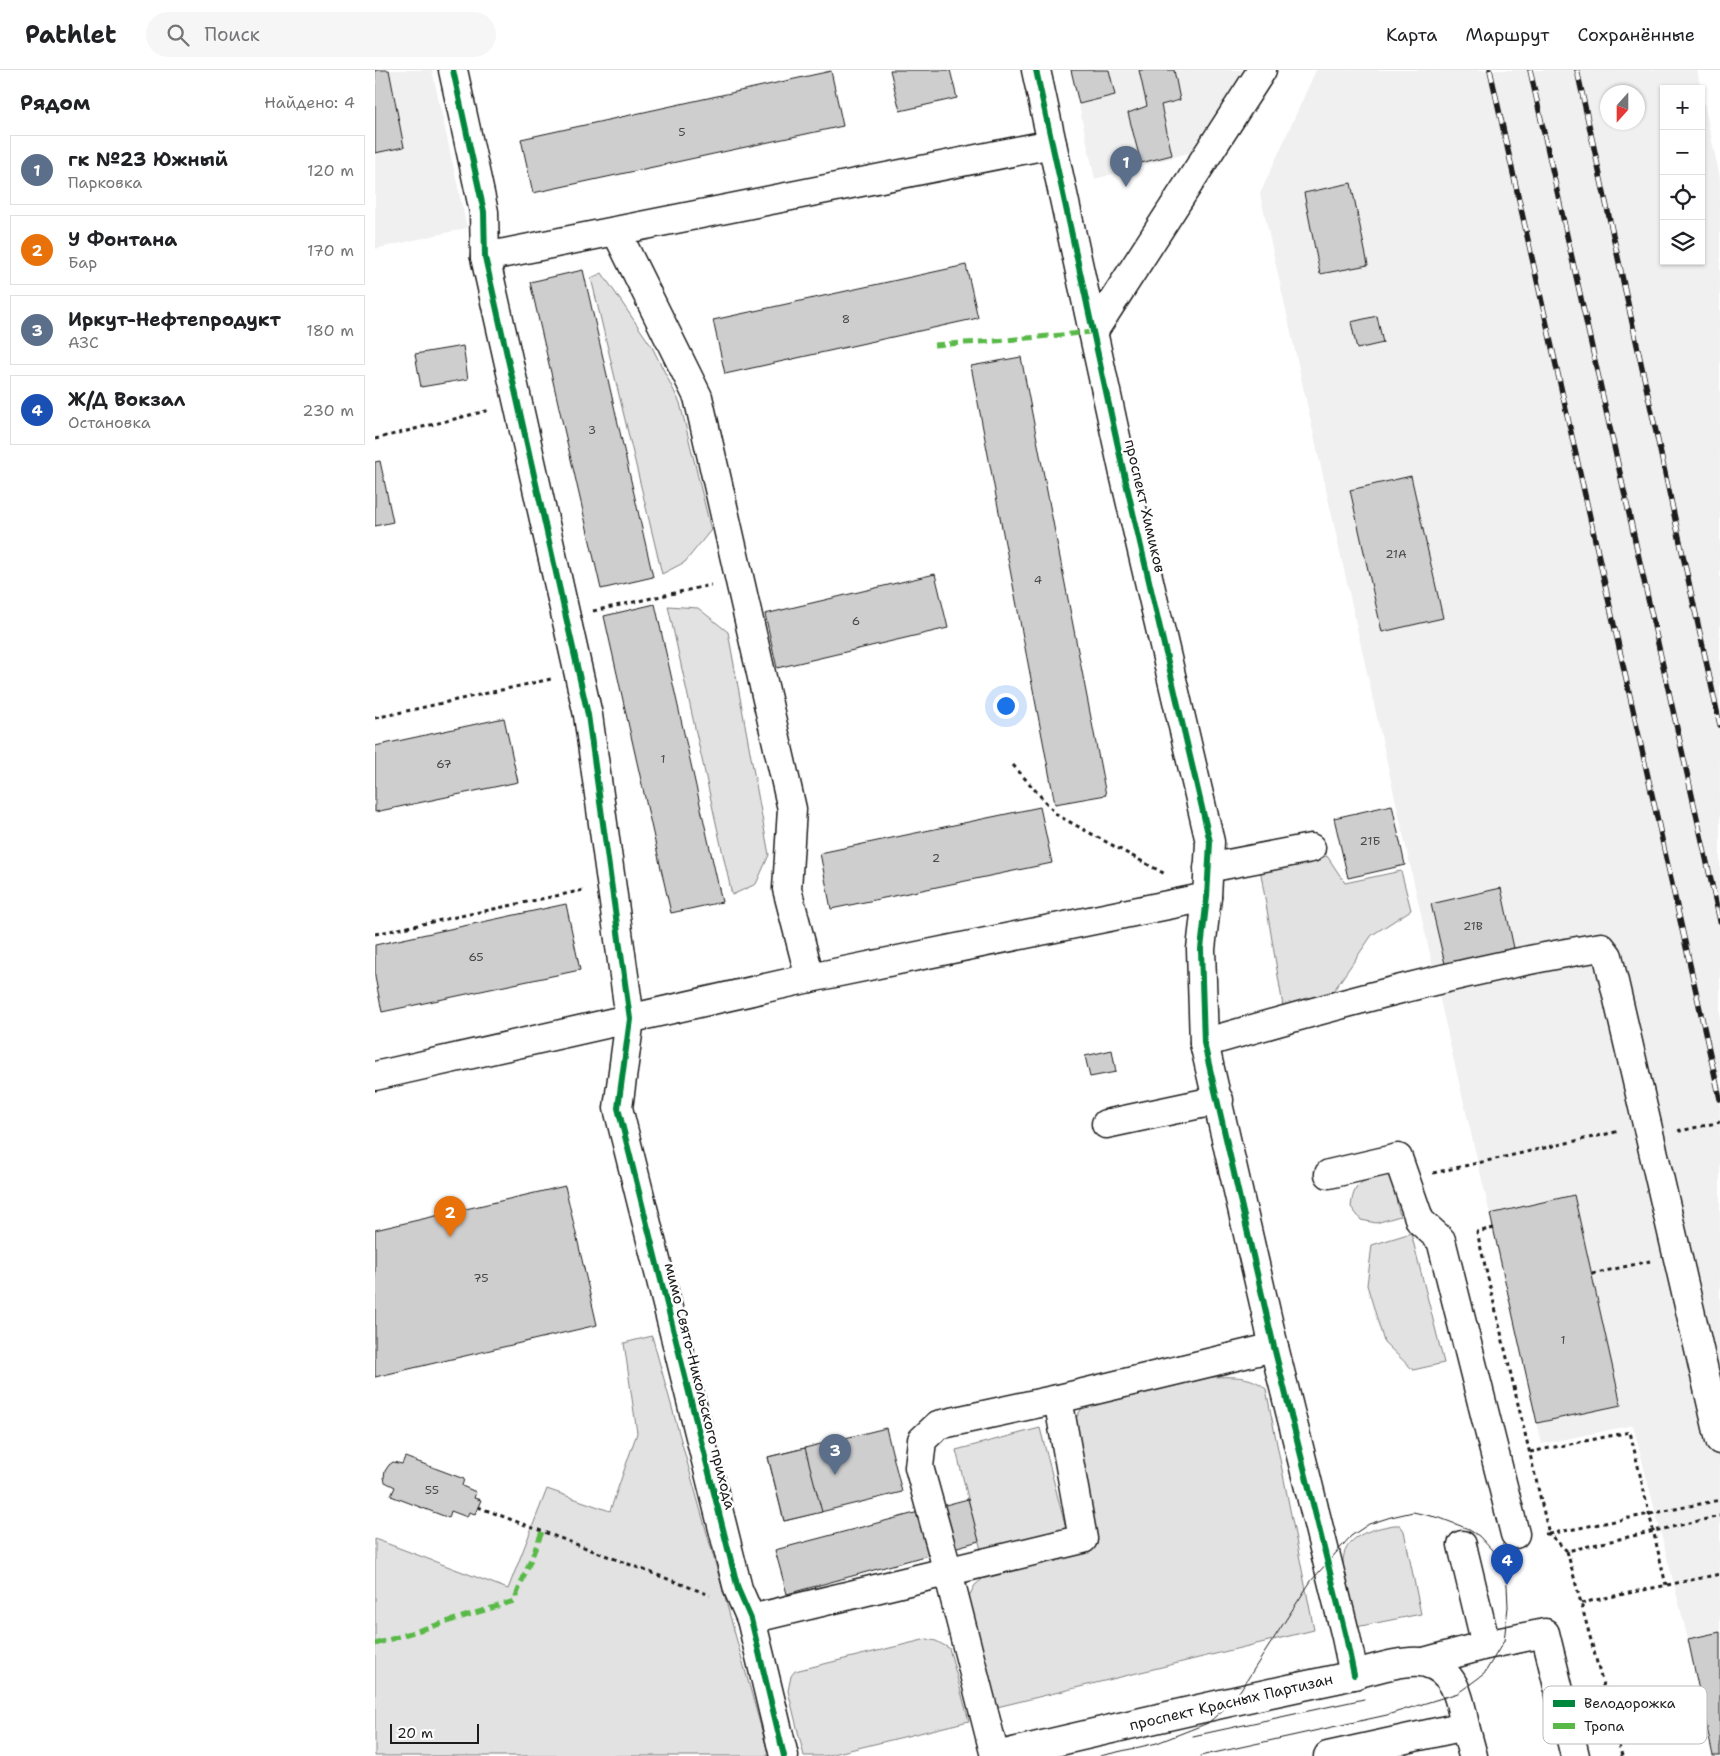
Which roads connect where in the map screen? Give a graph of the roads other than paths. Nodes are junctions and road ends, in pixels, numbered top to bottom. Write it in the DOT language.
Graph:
graph roads {
  1 [pos="453,70"];
  2 [pos="1036,70"];
  3 [pos="1262,70"];
  4 [pos="1052,144"];
  5 [pos="616,231"];
  6 [pos="485,256"];
  7 [pos="1093,332"];
  8 [pos="1311,848"];
  9 [pos="1209,868"];
  10 [pos="1207,897"];
  11 [pos="810,978"];
  12 [pos="630,1019"];
  13 [pos="1204,1043"];
  14 [pos="375,1076"];
  15 [pos="1219,1100"];
  16 [pos="1106,1124"];
  17 [pos="1329,1174"];
  18 [pos="1274,1347"];
  19 [pos="1058,1399"];
  20 [pos="1720,1440"];
  21 [pos="1515,1534"];
  22 [pos="1462,1545"];
  23 [pos="949,1572"];
  24 [pos="751,1619"];
  25 [pos="1486,1645"];
  26 [pos="1424,1662"];
  27 [pos="1354,1675"];
  28 [pos="1558,1686"];
  29 [pos="1465,1726"];
  30 [pos="784,1756"];
  31 [pos="995,1756"];
  32 [pos="1328,1756"];
  33 [pos="1473,1756"];
  1 -- 6 [label="street, мимо Свято-Никольского прихода"];
  2 -- 4 [label="street, проспект Химиков"];
  3 -- 7 [label="street"];
  4 -- 5 [label="street"];
  4 -- 7 [label="street, проспект Химиков"];
  5 -- 6 [label="street"];
  5 -- 11 [label="street"];
  6 -- 12 [label="street, мимо Свято-Никольского прихода"];
  7 -- 9 [label="street, проспект Химиков"];
  8 -- 9 [label="street"];
  9 -- 10 [label="street, проспект Химиков"];
  10 -- 11 [label="street"];
  10 -- 13 [label="street, проспект Химиков"];
  11 -- 12 [label="street"];
  12 -- 14 [label="street"];
  12 -- 24 [label="street, мимо Свято-Никольского прихода"];
  13 -- 15 [label="street, проспект Химиков"];
  13 -- 20 [label="street"];
  15 -- 16 [label="street"];
  15 -- 18 [label="street, проспект Химиков"];
  17 -- 21 [label="street"];
  18 -- 19 [label="street"];
  18 -- 27 [label="street, проспект Химиков"];
  19 -- 23 [label="street"];
  19 -- 23 [label="street"];
  22 -- 25 [label="street"];
  23 -- 24 [label="street"];
  23 -- 31 [label="street"];
  24 -- 30 [label="street, мимо Свято-Никольского прихода"];
  25 -- 26 [label="street, проспект Красных Партизан"];
  25 -- 28 [label="street, проспект Красных Партизан"];
  26 -- 27 [label="street, проспект Красных Партизан"];
  26 -- 29 [label="street"];
  27 -- 31 [label="street, проспект Красных Партизан"];
  29 -- 32 [label="street"];
  29 -- 33 [label="street"];
}
